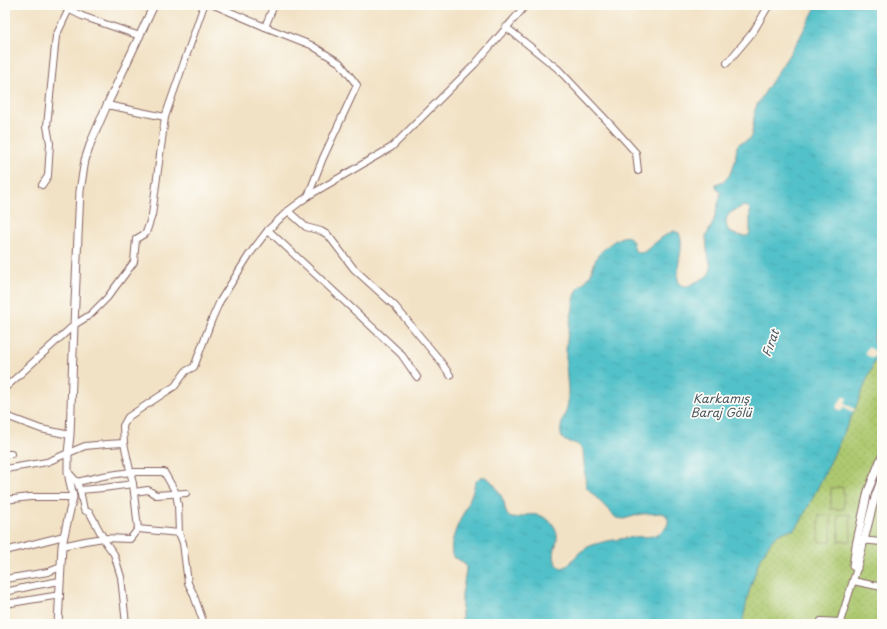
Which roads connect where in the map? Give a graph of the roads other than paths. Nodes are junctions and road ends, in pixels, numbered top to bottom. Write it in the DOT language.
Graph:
graph roads {
  1 [pos="60,5"];
  2 [pos="154,5"];
  3 [pos="204,5"];
  4 [pos="214,5"];
  5 [pos="274,5"];
  6 [pos="526,5"];
  7 [pos="769,5"];
  8 [pos="69,9"];
  9 [pos="265,27"];
  10 [pos="506,27"];
  11 [pos="140,36"];
  12 [pos="727,63"];
  13 [pos="107,105"];
  14 [pos="165,117"];
  15 [pos="638,171"];
  16 [pos="42,185"];
  17 [pos="308,196"];
  18 [pos="288,211"];
  19 [pos="268,230"];
  20 [pos="74,325"];
  21 [pos="450,375"];
  22 [pos="417,377"];
  23 [pos="5,388"];
  24 [pos="5,416"];
  25 [pos="70,435"];
  26 [pos="124,443"];
  27 [pos="68,453"];
  28 [pos="882,456"];
  29 [pos="5,469"];
  30 [pos="68,472"];
  31 [pos="131,472"];
  32 [pos="882,478"];
  33 [pos="77,482"];
  34 [pos="133,484"];
  35 [pos="80,490"];
  36 [pos="134,492"];
  37 [pos="176,493"];
  38 [pos="186,493"];
  39 [pos="73,497"];
  40 [pos="5,500"];
  41 [pos="138,529"];
  42 [pos="179,533"];
  43 [pos="64,536"];
  44 [pos="104,538"];
  45 [pos="860,540"];
  46 [pos="882,542"];
  47 [pos="62,546"];
  48 [pos="5,551"];
  49 [pos="61,567"];
  50 [pos="857,568"];
  51 [pos="5,579"];
  52 [pos="60,582"];
  53 [pos="853,582"];
  54 [pos="882,586"];
  55 [pos="5,592"];
  56 [pos="60,595"];
  57 [pos="5,604"];
  58 [pos="58,624"];
  59 [pos="126,624"];
  60 [pos="204,624"];
  61 [pos="821,624"];
  1 -- 8 [label="street"];
  2 -- 11 [label="street"];
  3 -- 14 [label="street"];
  4 -- 9 [label="street"];
  5 -- 9 [label="street"];
  6 -- 10 [label="street"];
  7 -- 12 [label="street"];
  8 -- 11 [label="street"];
  8 -- 16 [label="street"];
  9 -- 17 [label="street"];
  10 -- 15 [label="street"];
  10 -- 17 [label="street"];
  11 -- 13 [label="street"];
  13 -- 14 [label="street"];
  13 -- 20 [label="street"];
  14 -- 20 [label="street"];
  17 -- 18 [label="street"];
  18 -- 19 [label="street"];
  18 -- 21 [label="street"];
  19 -- 22 [label="street"];
  19 -- 26 [label="street"];
  20 -- 23 [label="street"];
  20 -- 25 [label="street"];
  24 -- 25 [label="street"];
  25 -- 27 [label="street"];
  26 -- 27 [label="street"];
  26 -- 31 [label="street"];
  27 -- 29 [label="street"];
  27 -- 30 [label="street"];
  28 -- 45 [label="street"];
  30 -- 33 [label="street"];
  30 -- 39 [label="street"];
  31 -- 33 [label="street"];
  31 -- 34 [label="street"];
  31 -- 37 [label="street"];
  32 -- 45 [label="street"];
  33 -- 35 [label="street"];
  34 -- 35 [label="street"];
  34 -- 36 [label="street"];
  35 -- 44 [label="street"];
  36 -- 37 [label="street"];
  36 -- 41 [label="street"];
  37 -- 38 [label="street"];
  37 -- 42 [label="street"];
  39 -- 40 [label="street"];
  39 -- 43 [label="street"];
  41 -- 42 [label="street"];
  41 -- 44 [label="street"];
  42 -- 60 [label="street"];
  43 -- 47 [label="street"];
  43 -- 48 [label="street"];
  44 -- 47 [label="street"];
  44 -- 59 [label="street"];
  45 -- 46 [label="street"];
  45 -- 50 [label="street"];
  47 -- 49 [label="street"];
  49 -- 51 [label="street"];
  49 -- 52 [label="street"];
  50 -- 53 [label="street"];
  52 -- 55 [label="street"];
  52 -- 56 [label="street"];
  53 -- 54 [label="street"];
  53 -- 61 [label="street"];
  56 -- 57 [label="street"];
  56 -- 58 [label="street"];
}
